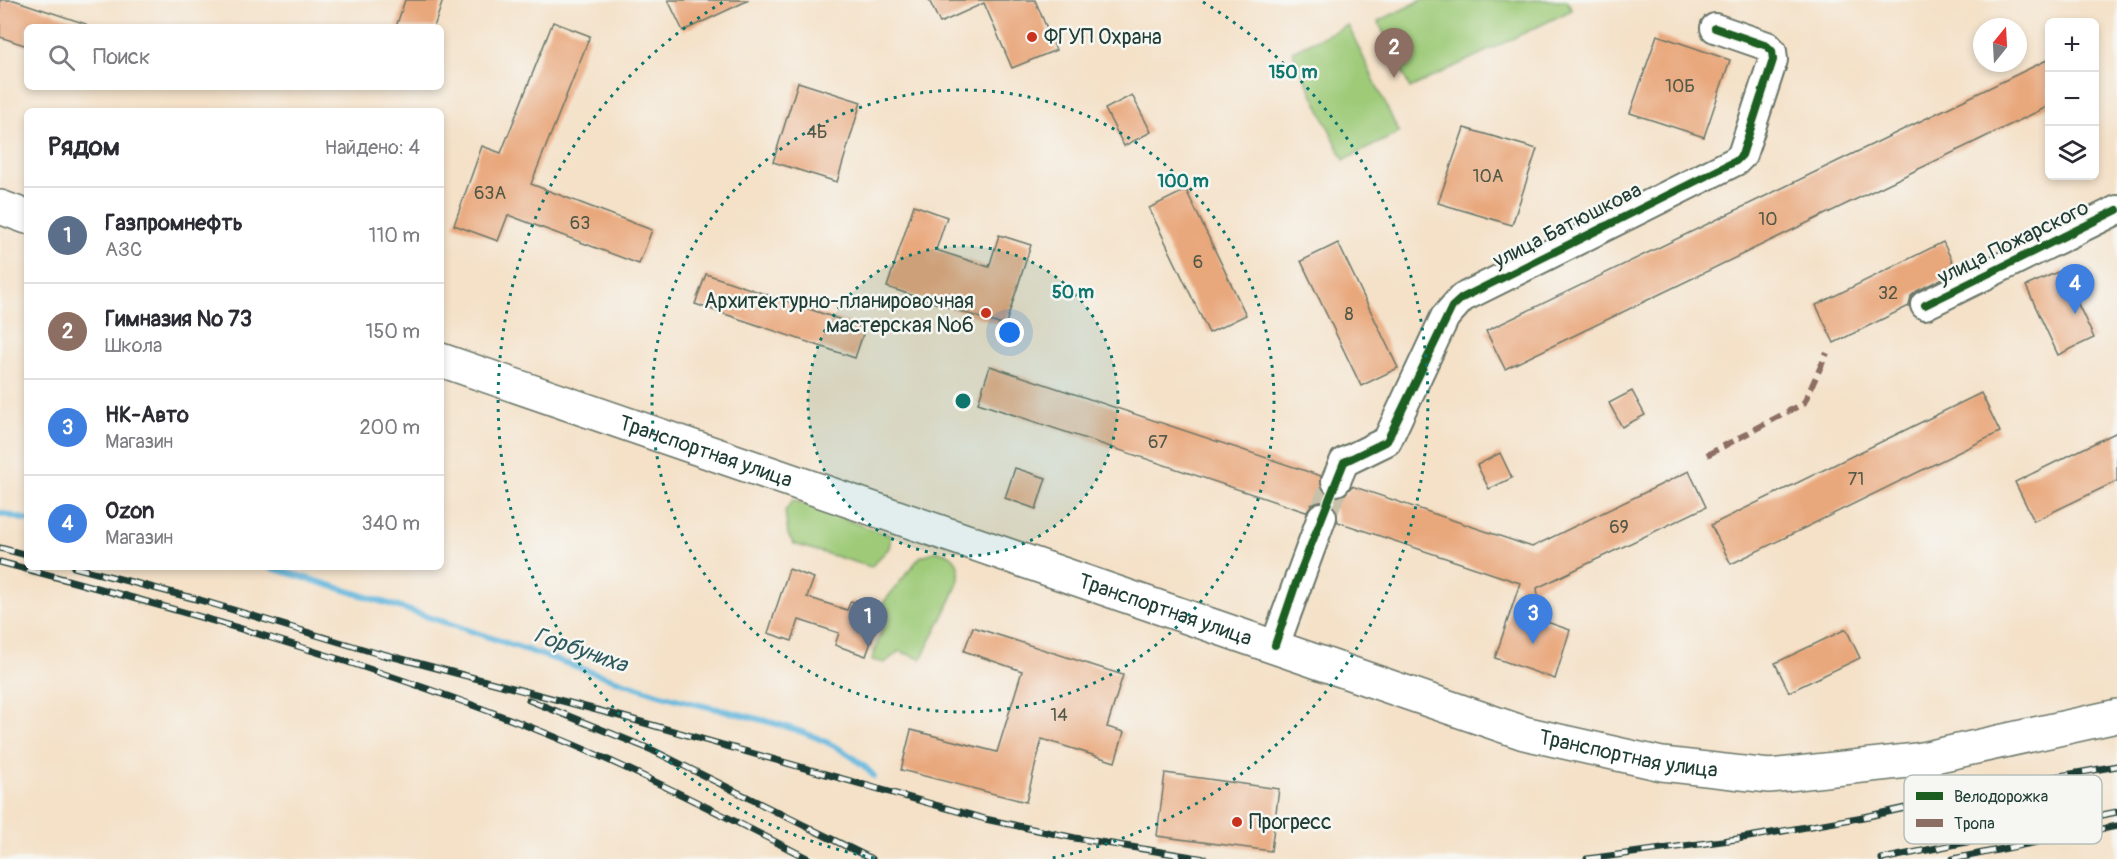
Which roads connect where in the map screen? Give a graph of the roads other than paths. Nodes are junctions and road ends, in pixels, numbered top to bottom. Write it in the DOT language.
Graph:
graph roads {
  1 [pos="1715,28"];
  2 [pos="0,207"];
  3 [pos="2117,210"];
  4 [pos="24,216"];
  5 [pos="1925,305"];
  6 [pos="444,361"];
  7 [pos="1336,481"];
  8 [pos="1322,517"];
  9 [pos="1275,645"];
  10 [pos="2117,716"];
  1 -- 7 [label="street, улица Батюшкова"];
  2 -- 4 [label="main road"];
  3 -- 5 [label="street, улица Пожарского"];
  6 -- 9 [label="main road, Транспортная улица"];
  8 -- 9 [label="street"];
  9 -- 10 [label="main road, Транспортная улица"];
}
